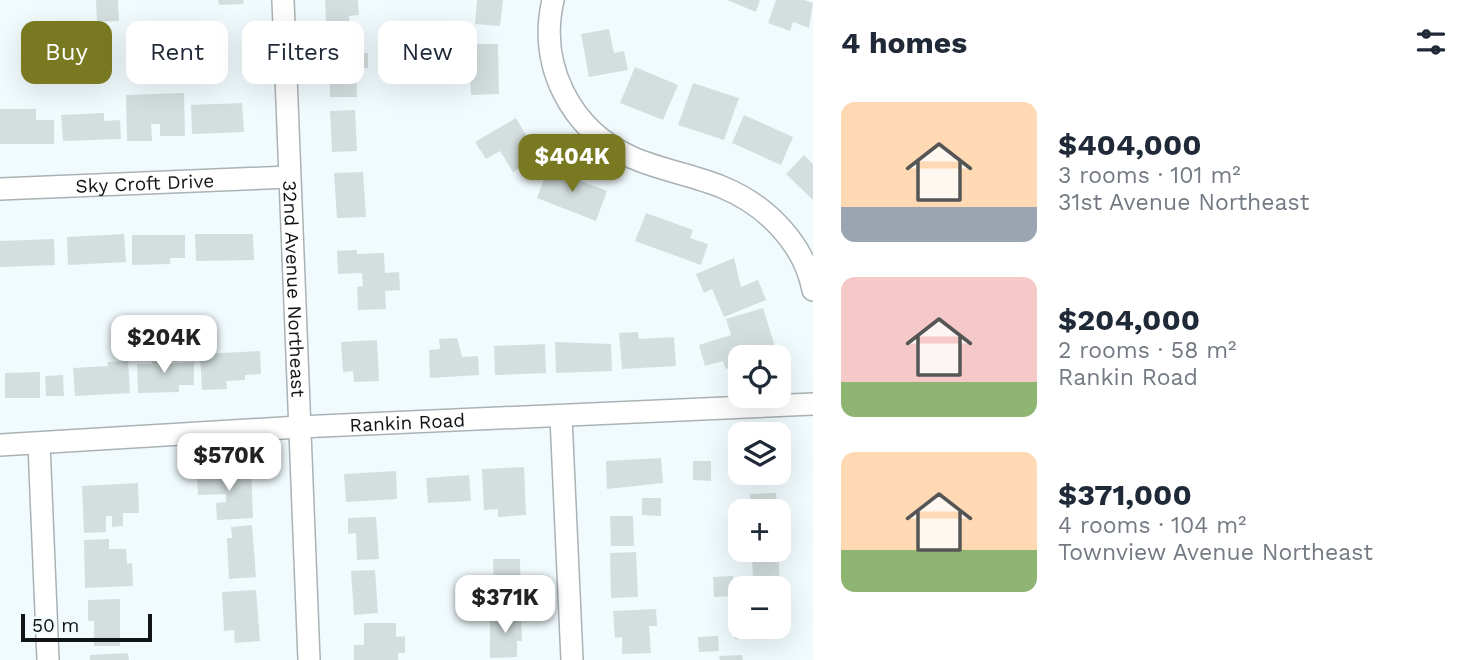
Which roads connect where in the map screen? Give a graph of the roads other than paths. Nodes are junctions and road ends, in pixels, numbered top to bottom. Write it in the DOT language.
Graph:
graph roads {
  1 [pos="283,0"];
  2 [pos="553,0"];
  3 [pos="289,177"];
  4 [pos="0,190"];
  5 [pos="813,290"];
  6 [pos="813,404"];
  7 [pos="561,417"];
  8 [pos="299,427"];
  9 [pos="39,444"];
  10 [pos="0,445"];
  11 [pos="48,660"];
  12 [pos="309,660"];
  13 [pos="572,660"];
  1 -- 3 [label="street, 32nd Avenue Northeast"];
  2 -- 5 [label="street"];
  3 -- 4 [label="street, Sky Croft Drive"];
  3 -- 8 [label="street, 32nd Avenue Northeast"];
  6 -- 7 [label="street, Rankin Road"];
  7 -- 8 [label="street, Rankin Road"];
  7 -- 13 [label="street"];
  8 -- 9 [label="street, Rankin Road"];
  8 -- 12 [label="street, 32nd Avenue Northeast"];
  9 -- 10 [label="street, Rankin Road"];
  9 -- 11 [label="street"];
}
